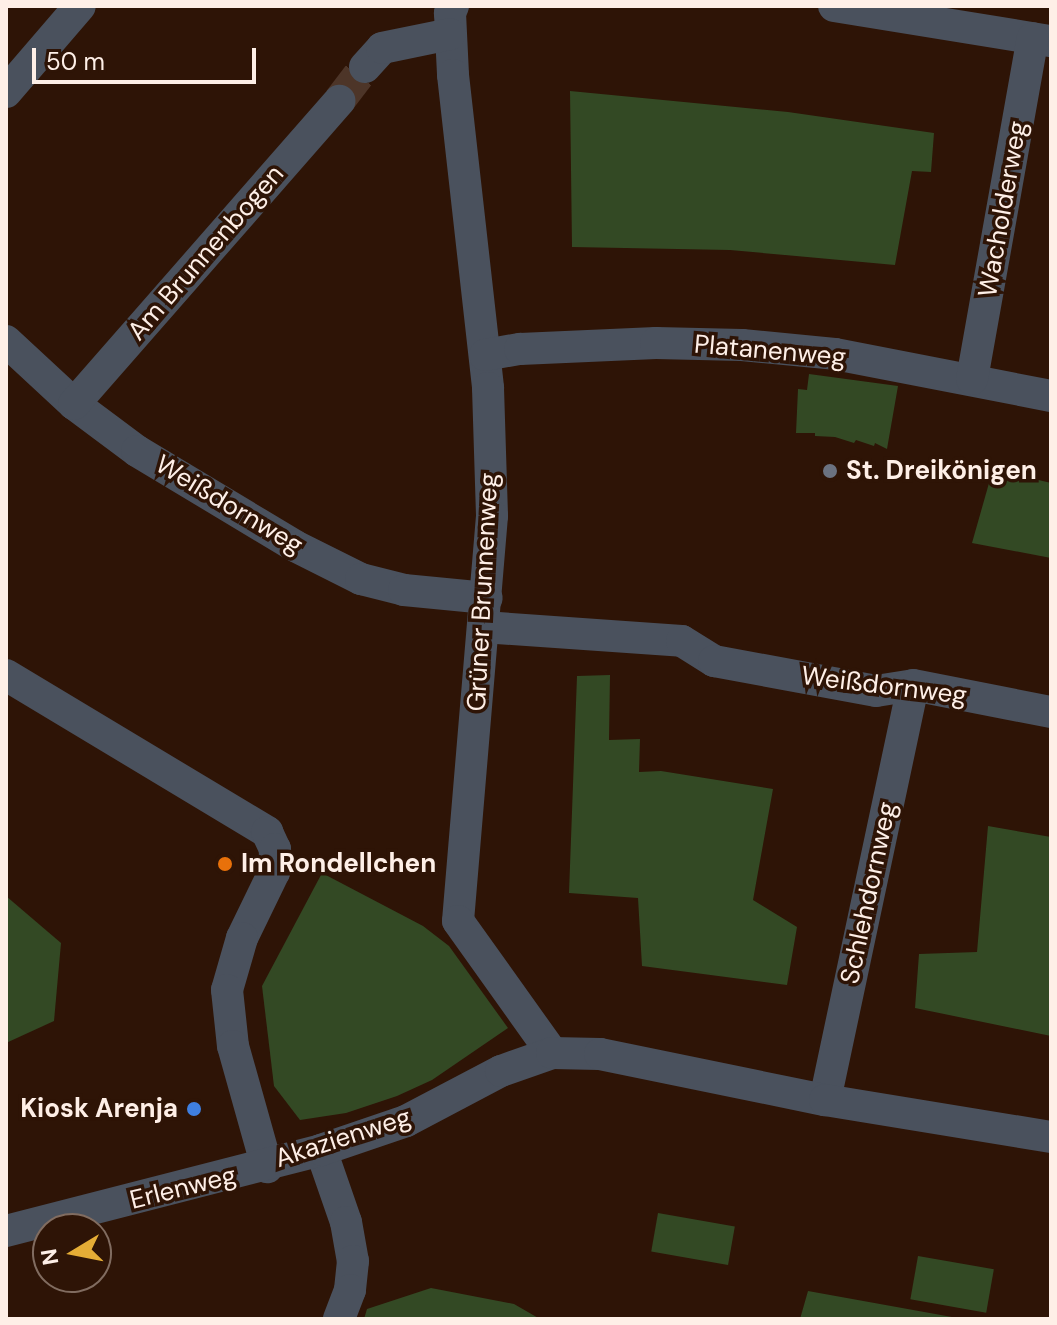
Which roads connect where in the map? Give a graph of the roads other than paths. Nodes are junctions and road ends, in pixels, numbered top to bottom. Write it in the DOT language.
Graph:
graph roads {
  1 [pos="80,6"];
  2 [pos="834,6"];
  3 [pos="946,14"];
  4 [pos="451,20"];
  5 [pos="1042,40"];
  6 [pos="365,67"];
  7 [pos="6,92"];
  8 [pos="339,101"];
  9 [pos="6,341"];
  10 [pos="485,355"];
  11 [pos="972,379"];
  12 [pos="1051,396"];
  13 [pos="74,404"];
  14 [pos="485,613"];
  15 [pos="6,675"];
  16 [pos="913,685"];
  17 [pos="1051,712"];
  18 [pos="552,1053"];
  19 [pos="825,1100"];
  20 [pos="1051,1137"];
  21 [pos="321,1150"];
  22 [pos="267,1167"];
  23 [pos="6,1231"];
  24 [pos="339,1319"];
  1 -- 7 [label="street"];
  2 -- 3 [label="street"];
  3 -- 5 [label="street"];
  4 -- 6 [label="street"];
  4 -- 10 [label="street, Grüner Brunnenweg"];
  5 -- 11 [label="street, Wacholderweg"];
  8 -- 13 [label="street, Am Brunnenbogen"];
  9 -- 13 [label="street, Weißdornweg"];
  10 -- 11 [label="street, Platanenweg"];
  10 -- 14 [label="street, Grüner Brunnenweg"];
  11 -- 12 [label="street, Platanenweg"];
  13 -- 14 [label="street, Weißdornweg"];
  14 -- 16 [label="street, Weißdornweg"];
  14 -- 18 [label="street, Grüner Brunnenweg"];
  15 -- 22 [label="street, Akazienweg"];
  16 -- 17 [label="street, Weißdornweg"];
  16 -- 19 [label="street, Schlehdornweg"];
  18 -- 19 [label="street, Akazienweg"];
  18 -- 21 [label="street, Akazienweg"];
  19 -- 20 [label="street, Akazienweg"];
  21 -- 22 [label="street, Akazienweg"];
  21 -- 24 [label="street"];
  22 -- 23 [label="street, Erlenweg"];
}
